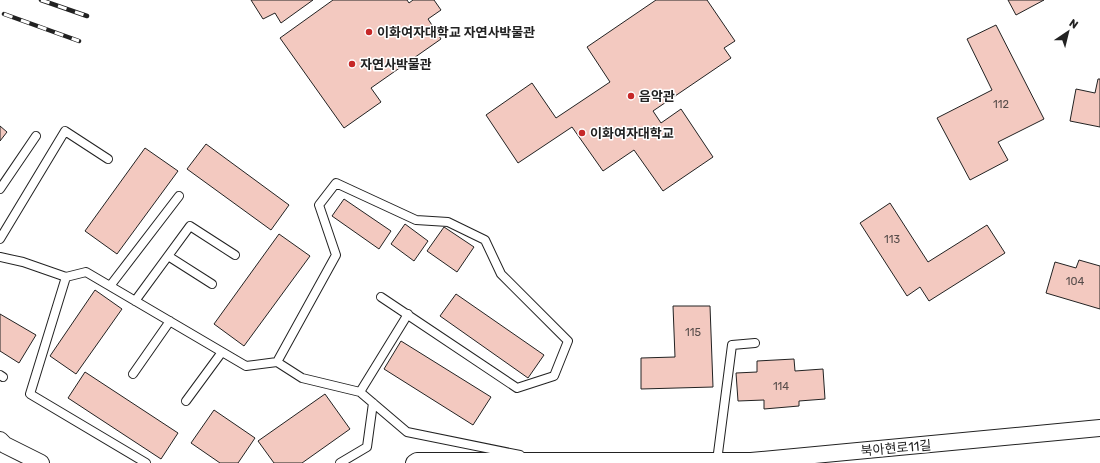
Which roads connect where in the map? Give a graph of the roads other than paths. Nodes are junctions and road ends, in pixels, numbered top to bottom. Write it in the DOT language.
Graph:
graph roads {
  1 [pos="36,136"];
  2 [pos="108,159"];
  3 [pos="0,189"];
  4 [pos="179,196"];
  5 [pos="0,239"];
  6 [pos="235,255"];
  7 [pos="168,256"];
  8 [pos="0,257"];
  9 [pos="66,277"];
  10 [pos="212,284"];
  11 [pos="110,286"];
  12 [pos="381,297"];
  13 [pos="136,301"];
  14 [pos="408,314"];
  15 [pos="170,322"];
  16 [pos="756,343"];
  17 [pos="222,352"];
  18 [pos="277,362"];
  19 [pos="133,374"];
  20 [pos="360,392"];
  21 [pos="186,401"];
  22 [pos="373,403"];
  23 [pos="1100,428"];
  24 [pos="2,446"];
  25 [pos="809,459"];
  26 [pos="548,461"];
  27 [pos="717,461"];
  28 [pos="637,462"];
  29 [pos="41,463"];
  30 [pos="146,463"];
  31 [pos="340,463"];
  32 [pos="414,463"];
  1 -- 3 [label="lane"];
  2 -- 5 [label="lane"];
  4 -- 11 [label="lane"];
  6 -- 7 [label="lane"];
  7 -- 10 [label="lane"];
  7 -- 13 [label="lane"];
  8 -- 9 [label="lane"];
  9 -- 11 [label="lane"];
  9 -- 30 [label="lane"];
  11 -- 13 [label="lane"];
  12 -- 14 [label="lane"];
  13 -- 15 [label="lane"];
  14 -- 18 [label="lane"];
  14 -- 20 [label="lane"];
  15 -- 17 [label="lane"];
  15 -- 19 [label="lane"];
  16 -- 27 [label="lane"];
  17 -- 18 [label="lane"];
  17 -- 21 [label="lane"];
  18 -- 20 [label="lane"];
  20 -- 22 [label="lane"];
  22 -- 26 [label="lane"];
  22 -- 31 [label="lane"];
  23 -- 25 [label="street, 북아현로11길"];
  24 -- 29 [label="street"];
  25 -- 27 [label="street, 북아현로11길"];
  26 -- 28 [label="street, 북아현로11길"];
  26 -- 32 [label="street, 북아현로11길"];
  27 -- 28 [label="street, 북아현로11길"];
}
